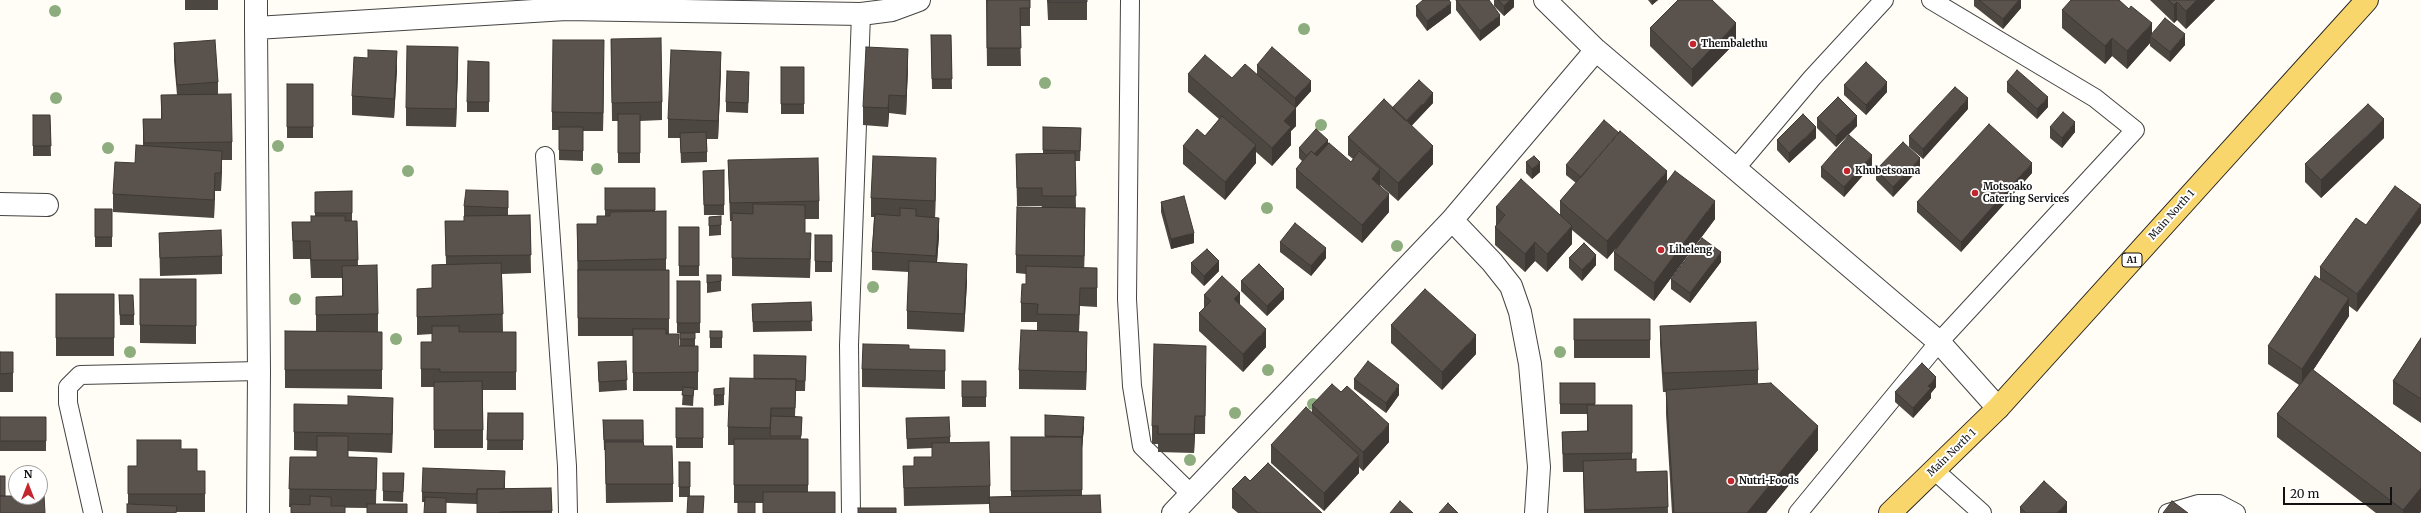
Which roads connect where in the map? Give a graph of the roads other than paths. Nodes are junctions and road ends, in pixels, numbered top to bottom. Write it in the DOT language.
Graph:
graph roads {
  1 [pos="256,0"];
  2 [pos="919,0"];
  3 [pos="1130,0"];
  4 [pos="1545,0"];
  5 [pos="1884,0"];
  6 [pos="1931,0"];
  7 [pos="2367,0"];
  8 [pos="566,4"];
  9 [pos="837,7"];
  10 [pos="861,14"];
  11 [pos="256,28"];
  12 [pos="1596,50"];
  13 [pos="545,156"];
  14 [pos="1735,169"];
  15 [pos="0,204"];
  16 [pos="48,204"];
  17 [pos="1452,220"];
  18 [pos="1939,342"];
  19 [pos="259,371"];
  20 [pos="1998,408"];
  21 [pos="1934,470"];
  22 [pos="1190,493"];
  23 [pos="93,513"];
  24 [pos="258,513"];
  25 [pos="568,513"];
  26 [pos="850,513"];
  27 [pos="1173,513"];
  28 [pos="1536,513"];
  29 [pos="1798,513"];
  30 [pos="1890,513"];
  31 [pos="1982,513"];
  32 [pos="2168,513"];
  33 [pos="2236,513"];
  1 -- 11 [label="street"];
  2 -- 10 [label="street"];
  3 -- 22 [label="lane"];
  4 -- 12 [label="street"];
  5 -- 14 [label="lane"];
  6 -- 18 [label="lane"];
  7 -- 20 [label="main road, Main North 1 / A1"];
  8 -- 9 [label="street"];
  8 -- 11 [label="street"];
  9 -- 10 [label="street"];
  10 -- 26 [label="lane"];
  11 -- 19 [label="street"];
  12 -- 14 [label="street"];
  12 -- 17 [label="street"];
  13 -- 25 [label="lane"];
  14 -- 18 [label="street"];
  15 -- 16 [label="street"];
  17 -- 22 [label="street"];
  17 -- 28 [label="street"];
  18 -- 20 [label="street"];
  18 -- 29 [label="lane"];
  19 -- 23 [label="lane"];
  19 -- 24 [label="street"];
  20 -- 21 [label="main road, Main North 1 / A1"];
  21 -- 30 [label="main road, Main North 1 / A1"];
  21 -- 31 [label="lane"];
  22 -- 27 [label="street"];
  32 -- 33 [label="lane"];
}
